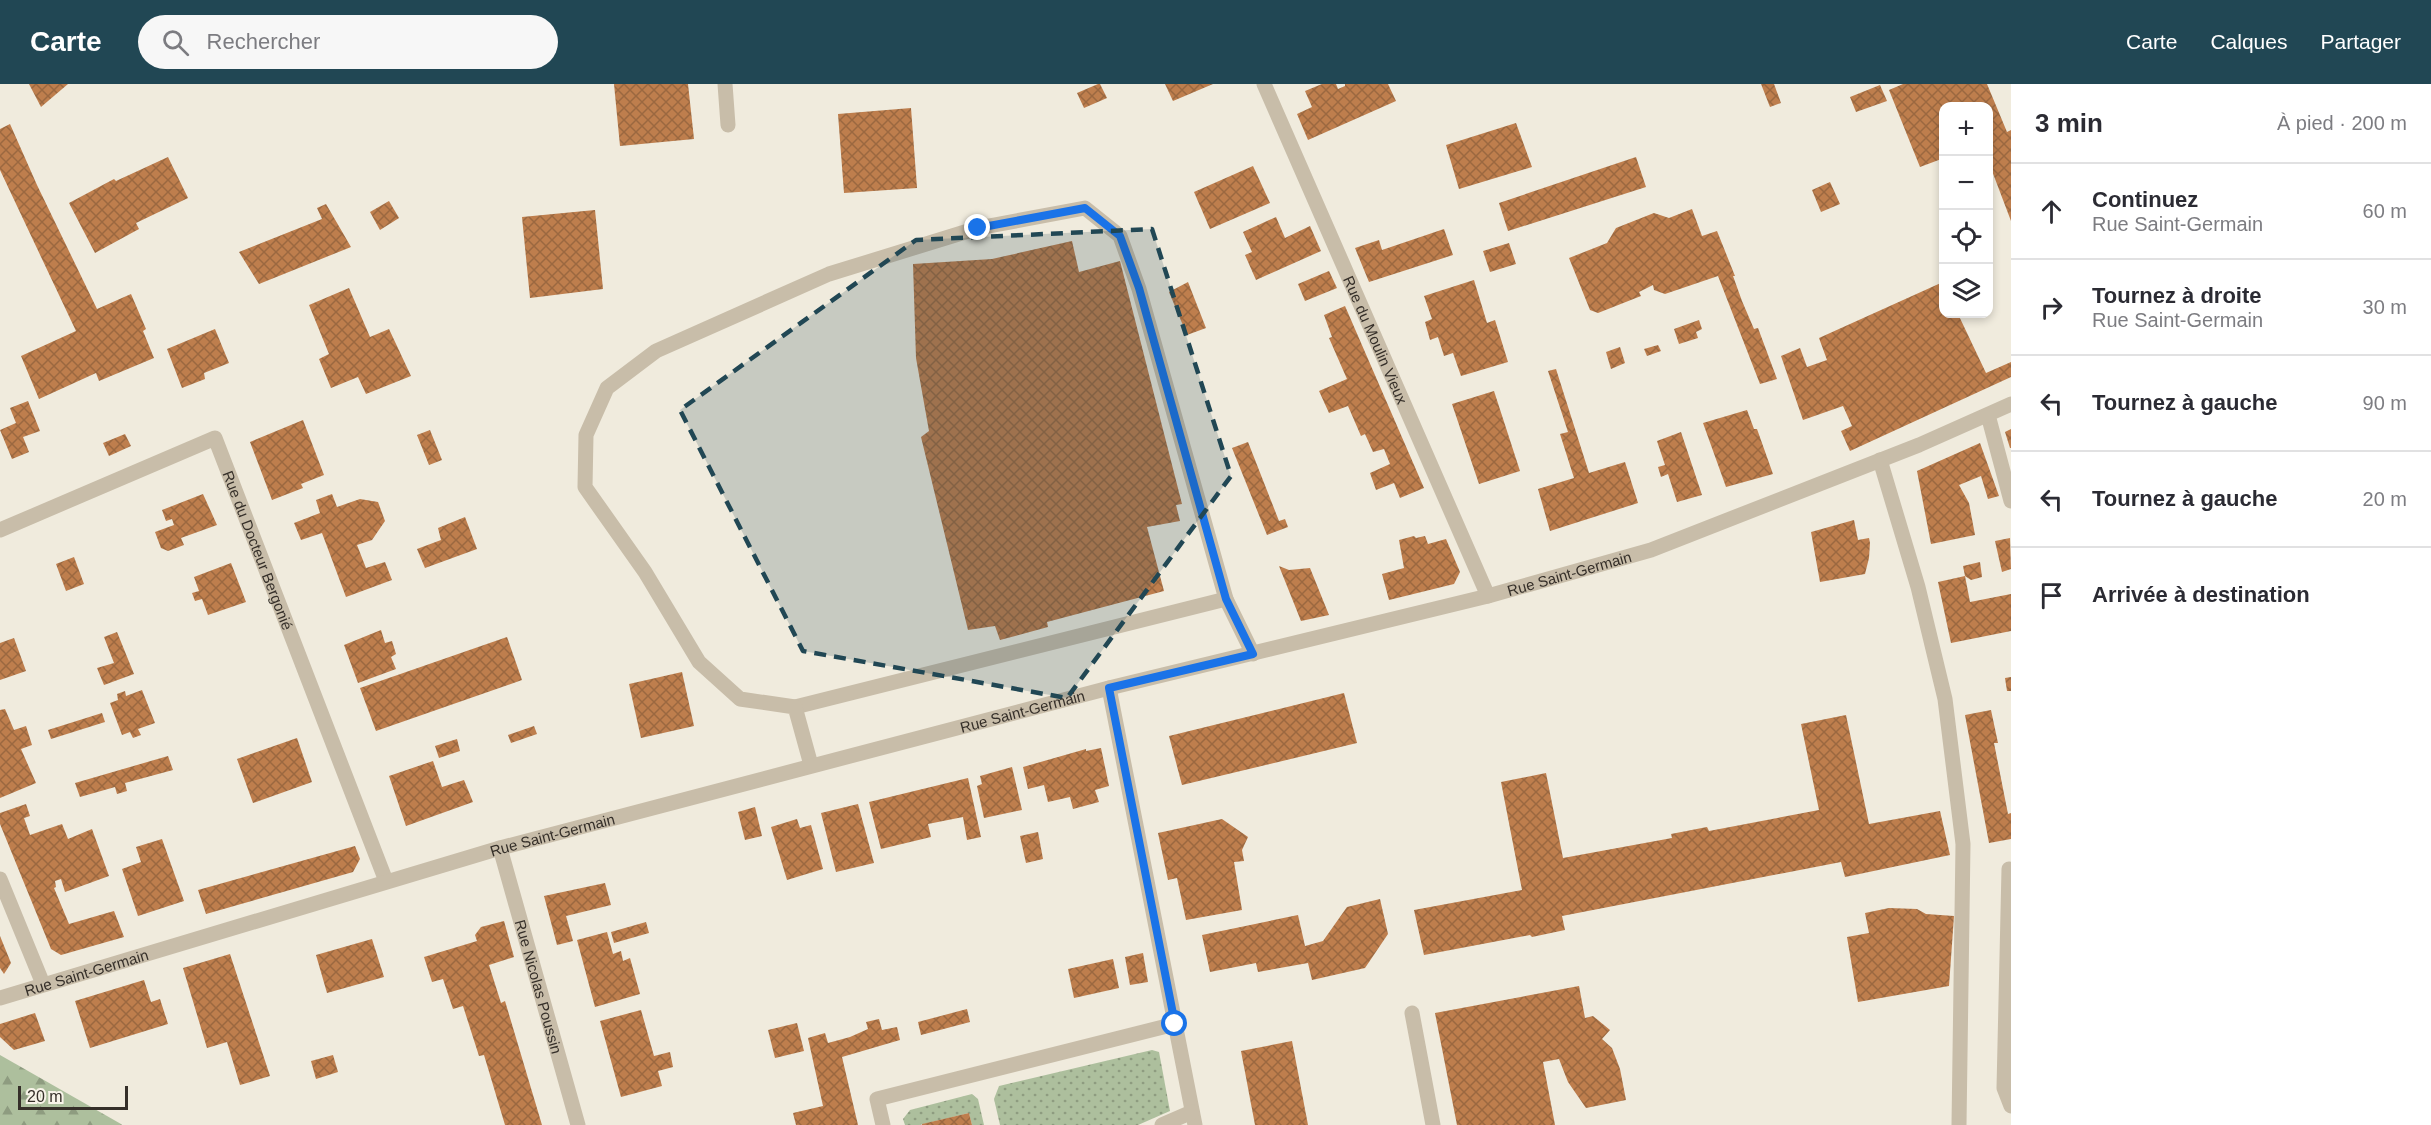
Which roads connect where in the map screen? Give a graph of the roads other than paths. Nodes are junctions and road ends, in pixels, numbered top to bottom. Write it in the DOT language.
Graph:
graph roads {
  1 [pos="725,84"];
  2 [pos="1264,84"];
  3 [pos="728,124"];
  4 [pos="2011,404"];
  5 [pos="1988,415"];
  6 [pos="1880,460"];
  7 [pos="2011,501"];
  8 [pos="0,530"];
  9 [pos="1488,596"];
  10 [pos="1226,599"];
  11 [pos="1253,654"];
  12 [pos="1109,688"];
  13 [pos="795,707"];
  14 [pos="811,765"];
  15 [pos="500,848"];
  16 [pos="2009,869"];
  17 [pos="0,879"];
  18 [pos="387,881"];
  19 [pos="43,984"];
  20 [pos="0,998"];
  21 [pos="1412,1013"];
  22 [pos="1175,1024"];
  23 [pos="2011,1106"];
  24 [pos="1193,1119"];
  25 [pos="578,1125"];
  26 [pos="883,1125"];
  27 [pos="1162,1125"];
  28 [pos="1433,1125"];
  29 [pos="1959,1125"];
  1 -- 3 [label="street"];
  2 -- 9 [label="street, Rue du Moulin Vieux"];
  4 -- 5 [label="street, Rue Saint-Germain"];
  5 -- 6 [label="street, Rue Saint-Germain"];
  5 -- 7 [label="street"];
  6 -- 9 [label="street, Rue Saint-Germain"];
  6 -- 29 [label="street"];
  8 -- 18 [label="street, Rue du Docteur Bergonié"];
  9 -- 11 [label="street, Rue Saint-Germain"];
  10 -- 11 [label="street"];
  10 -- 13 [label="street"];
  10 -- 13 [label="street"];
  11 -- 12 [label="street, Rue Saint-Germain"];
  12 -- 14 [label="street, Rue Saint-Germain"];
  12 -- 22 [label="street"];
  13 -- 14 [label="street"];
  14 -- 15 [label="street, Rue Saint-Germain"];
  15 -- 18 [label="street, Rue Saint-Germain"];
  15 -- 25 [label="street, Rue Nicolas Poussin"];
  16 -- 23 [label="street"];
  17 -- 19 [label="street"];
  18 -- 19 [label="street, Rue Saint-Germain"];
  19 -- 20 [label="street, Rue Saint-Germain"];
  21 -- 28 [label="street"];
  22 -- 24 [label="street"];
  22 -- 26 [label="street"];
  24 -- 27 [label="street"];
}
